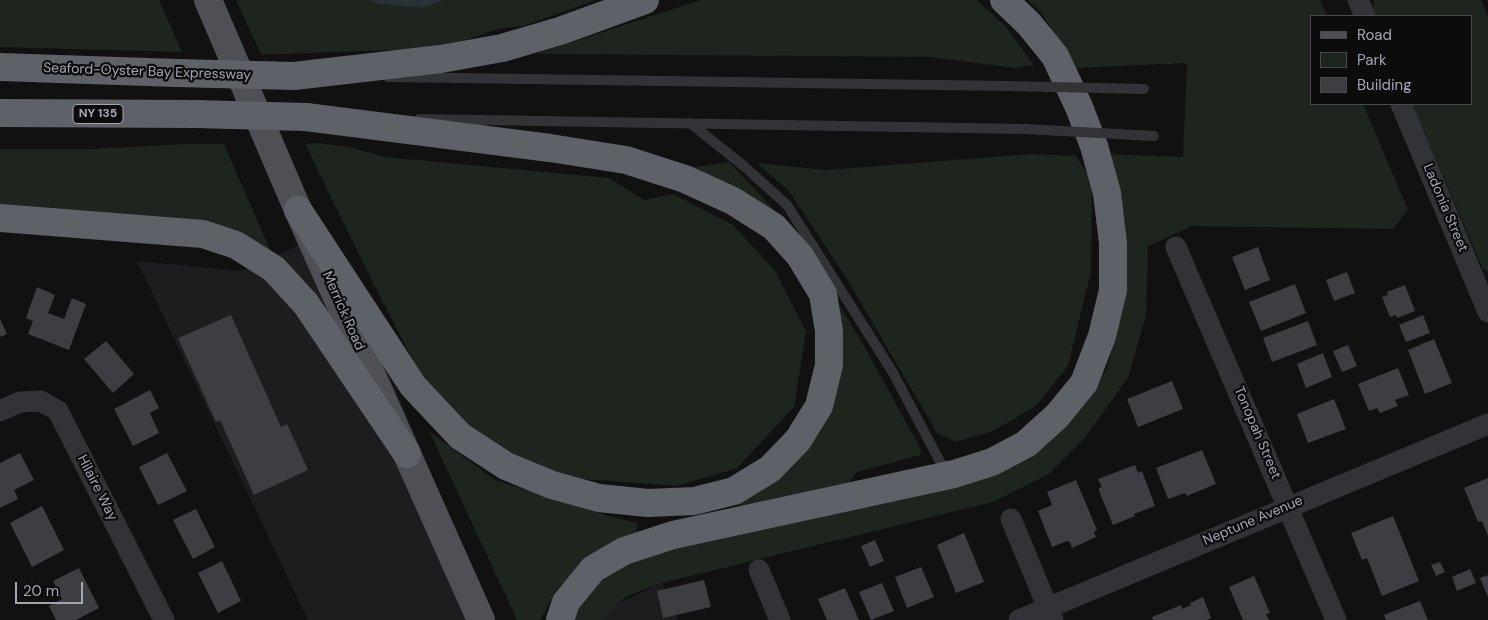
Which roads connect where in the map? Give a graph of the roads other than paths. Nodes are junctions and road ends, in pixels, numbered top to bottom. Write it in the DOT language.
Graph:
graph roads {
  1 [pos="208,0"];
  2 [pos="645,0"];
  3 [pos="1004,0"];
  4 [pos="1358,0"];
  5 [pos="1365,15"];
  6 [pos="0,67"];
  7 [pos="294,76"];
  8 [pos="1144,89"];
  9 [pos="1401,105"];
  10 [pos="0,113"];
  11 [pos="306,117"];
  12 [pos="690,123"];
  13 [pos="1154,136"];
  14 [pos="298,210"];
  15 [pos="0,218"];
  16 [pos="1176,247"];
  17 [pos="1488,312"];
  18 [pos="0,411"];
  19 [pos="1488,424"];
  20 [pos="407,454"];
  21 [pos="947,476"];
  22 [pos="1288,506"];
  23 [pos="1011,519"];
  24 [pos="759,570"];
  25 [pos="1051,614"];
  26 [pos="164,620"];
  27 [pos="481,620"];
  28 [pos="560,620"];
  29 [pos="780,620"];
  30 [pos="1019,620"];
  31 [pos="1336,620"];
  1 -- 14 [label="main road, Merrick Road"];
  2 -- 7 [label="highway, Seaford-Oyster Bay Expressway"];
  3 -- 21 [label="highway"];
  4 -- 5 [label="street"];
  6 -- 7 [label="highway, Seaford-Oyster Bay Expressway, bridge"];
  7 -- 8 [label="lane, bridge"];
  9 -- 17 [label="street, Ladonia Street"];
  10 -- 11 [label="highway, NY 135, bridge"];
  11 -- 12 [label="lane"];
  11 -- 14 [label="highway"];
  12 -- 13 [label="lane, bridge"];
  12 -- 21 [label="lane"];
  14 -- 20 [label="main road, Merrick Road"];
  15 -- 20 [label="highway"];
  16 -- 22 [label="street, Tonopah Street"];
  18 -- 26 [label="street, Hilaire Way"];
  19 -- 22 [label="street, Neptune Avenue"];
  20 -- 27 [label="main road, Merrick Road"];
  21 -- 28 [label="highway"];
  22 -- 25 [label="street, Neptune Avenue"];
  22 -- 31 [label="street, Tonopah Street"];
  23 -- 25 [label="street"];
  24 -- 29 [label="street"];
  25 -- 30 [label="street, Neptune Avenue"];
}
